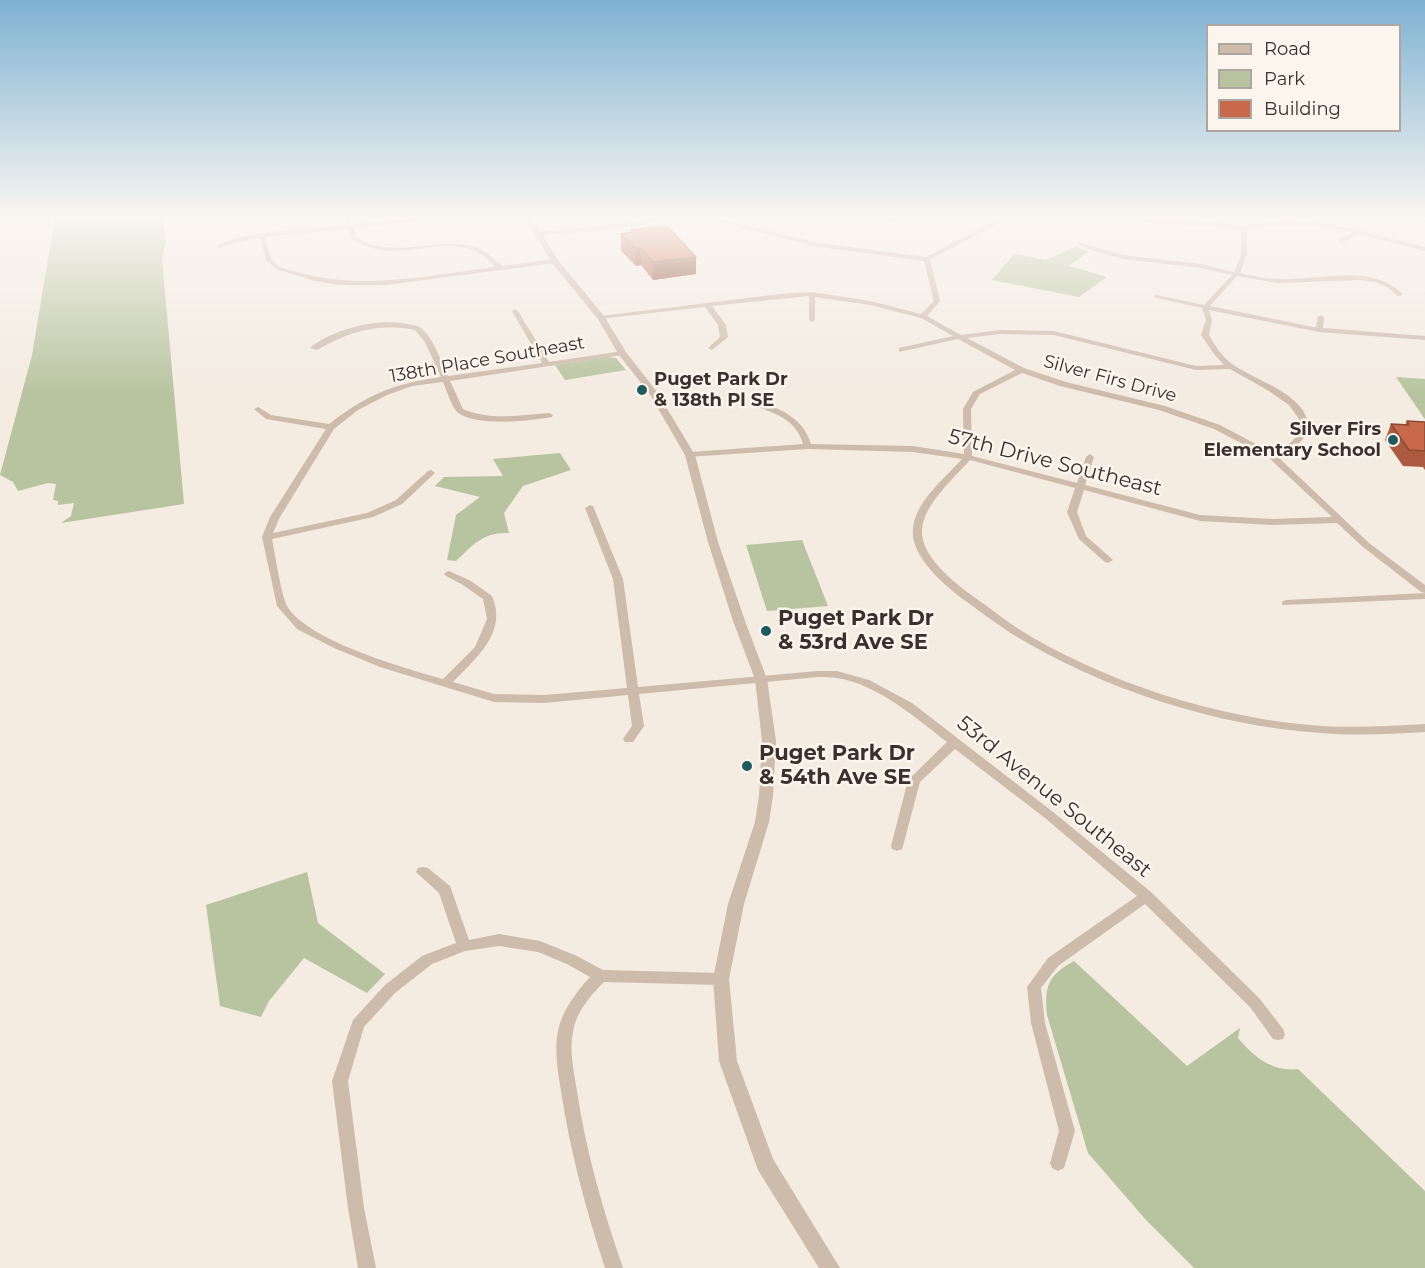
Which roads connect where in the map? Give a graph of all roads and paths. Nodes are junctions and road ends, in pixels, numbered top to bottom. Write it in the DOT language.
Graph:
graph roads {
  1 [pos="305,276"];
  2 [pos="438,276"];
  3 [pos="567,276"];
  4 [pos="930,276"];
  5 [pos="1234,276"];
  6 [pos="1248,276"];
  7 [pos="812,294"];
  8 [pos="1400,295"];
  9 [pos="1156,297"];
  10 [pos="708,306"];
  11 [pos="1205,307"];
  12 [pos="515,311"];
  13 [pos="922,317"];
  14 [pos="1321,317"];
  15 [pos="601,318"];
  16 [pos="812,320"];
  17 [pos="1319,330"];
  18 [pos="958,337"];
  19 [pos="1425,338"];
  20 [pos="314,348"];
  21 [pos="712,348"];
  22 [pos="902,350"];
  23 [pos="622,352"];
  24 [pos="546,363"];
  25 [pos="1231,367"];
  26 [pos="1021,370"];
  27 [pos="444,380"];
  28 [pos="753,402"];
  29 [pos="258,409"];
  30 [pos="549,415"];
  31 [pos="331,427"];
  32 [pos="808,446"];
  33 [pos="690,455"];
  34 [pos="1271,455"];
  35 [pos="968,457"];
  36 [pos="1090,458"];
  37 [pos="431,473"];
  38 [pos="1081,485"];
  39 [pos="590,508"];
  40 [pos="1339,520"];
  41 [pos="267,537"];
  42 [pos="1108,560"];
  43 [pos="449,574"];
  44 [pos="1425,590"];
  45 [pos="1425,596"];
  46 [pos="1287,603"];
  47 [pos="761,679"];
  48 [pos="444,684"];
  49 [pos="634,691"];
  50 [pos="1425,728"];
  51 [pos="630,739"];
  52 [pos="954,743"];
  53 [pos="897,846"];
  54 [pos="423,872"];
  55 [pos="1146,896"];
  56 [pos="464,946"];
  57 [pos="601,976"];
  58 [pos="721,979"];
  59 [pos="1278,1034"];
  60 [pos="1058,1163"];
  61 [pos="367,1268"];
  62 [pos="614,1268"];
  63 [pos="830,1268"];
  1 -- 2 [label="street"];
  3 -- 15 [label="street"];
  4 -- 13 [label="street"];
  5 -- 11 [label="street"];
  6 -- 8 [label="street"];
  7 -- 10 [label="street, Silver Firs Drive"];
  7 -- 13 [label="street, Silver Firs Drive"];
  7 -- 16 [label="street"];
  9 -- 11 [label="street"];
  10 -- 15 [label="street, Silver Firs Drive"];
  10 -- 21 [label="street"];
  11 -- 17 [label="street"];
  11 -- 25 [label="street"];
  12 -- 24 [label="street"];
  13 -- 18 [label="street, Silver Firs Drive"];
  14 -- 17 [label="street"];
  15 -- 23 [label="street"];
  17 -- 19 [label="street"];
  18 -- 22 [label="street"];
  18 -- 25 [label="street"];
  18 -- 26 [label="street, Silver Firs Drive"];
  20 -- 27 [label="street"];
  23 -- 24 [label="street, 138th Place Southeast"];
  23 -- 33 [label="street"];
  24 -- 27 [label="street, 138th Place Southeast"];
  25 -- 34 [label="street"];
  26 -- 34 [label="street, Silver Firs Drive"];
  26 -- 35 [label="street"];
  27 -- 30 [label="street"];
  27 -- 31 [label="street, 138th Place Southeast"];
  28 -- 32 [label="street"];
  29 -- 31 [label="street"];
  31 -- 41 [label="street, 138th Place Southeast"];
  32 -- 33 [label="street, 57th Drive Southeast"];
  32 -- 35 [label="street, 57th Drive Southeast"];
  33 -- 47 [label="street"];
  34 -- 40 [label="street, Silver Firs Drive"];
  35 -- 38 [label="street, 57th Drive Southeast"];
  35 -- 50 [label="street"];
  36 -- 38 [label="street"];
  37 -- 41 [label="street"];
  38 -- 40 [label="street, 57th Drive Southeast"];
  38 -- 42 [label="street"];
  39 -- 49 [label="street"];
  40 -- 44 [label="street, Silver Firs Drive"];
  41 -- 48 [label="street, 53rd Avenue Southeast"];
  43 -- 48 [label="street"];
  45 -- 46 [label="street"];
  47 -- 49 [label="street, 53rd Avenue Southeast"];
  47 -- 52 [label="street, 53rd Avenue Southeast"];
  47 -- 58 [label="street"];
  48 -- 49 [label="street, 53rd Avenue Southeast"];
  49 -- 51 [label="street"];
  52 -- 53 [label="street"];
  52 -- 55 [label="street, 53rd Avenue Southeast"];
  54 -- 56 [label="street"];
  55 -- 59 [label="street, 53rd Avenue Southeast"];
  55 -- 60 [label="street"];
  56 -- 57 [label="street"];
  56 -- 61 [label="street"];
  57 -- 58 [label="street"];
  57 -- 62 [label="street"];
  58 -- 63 [label="street"];
}
